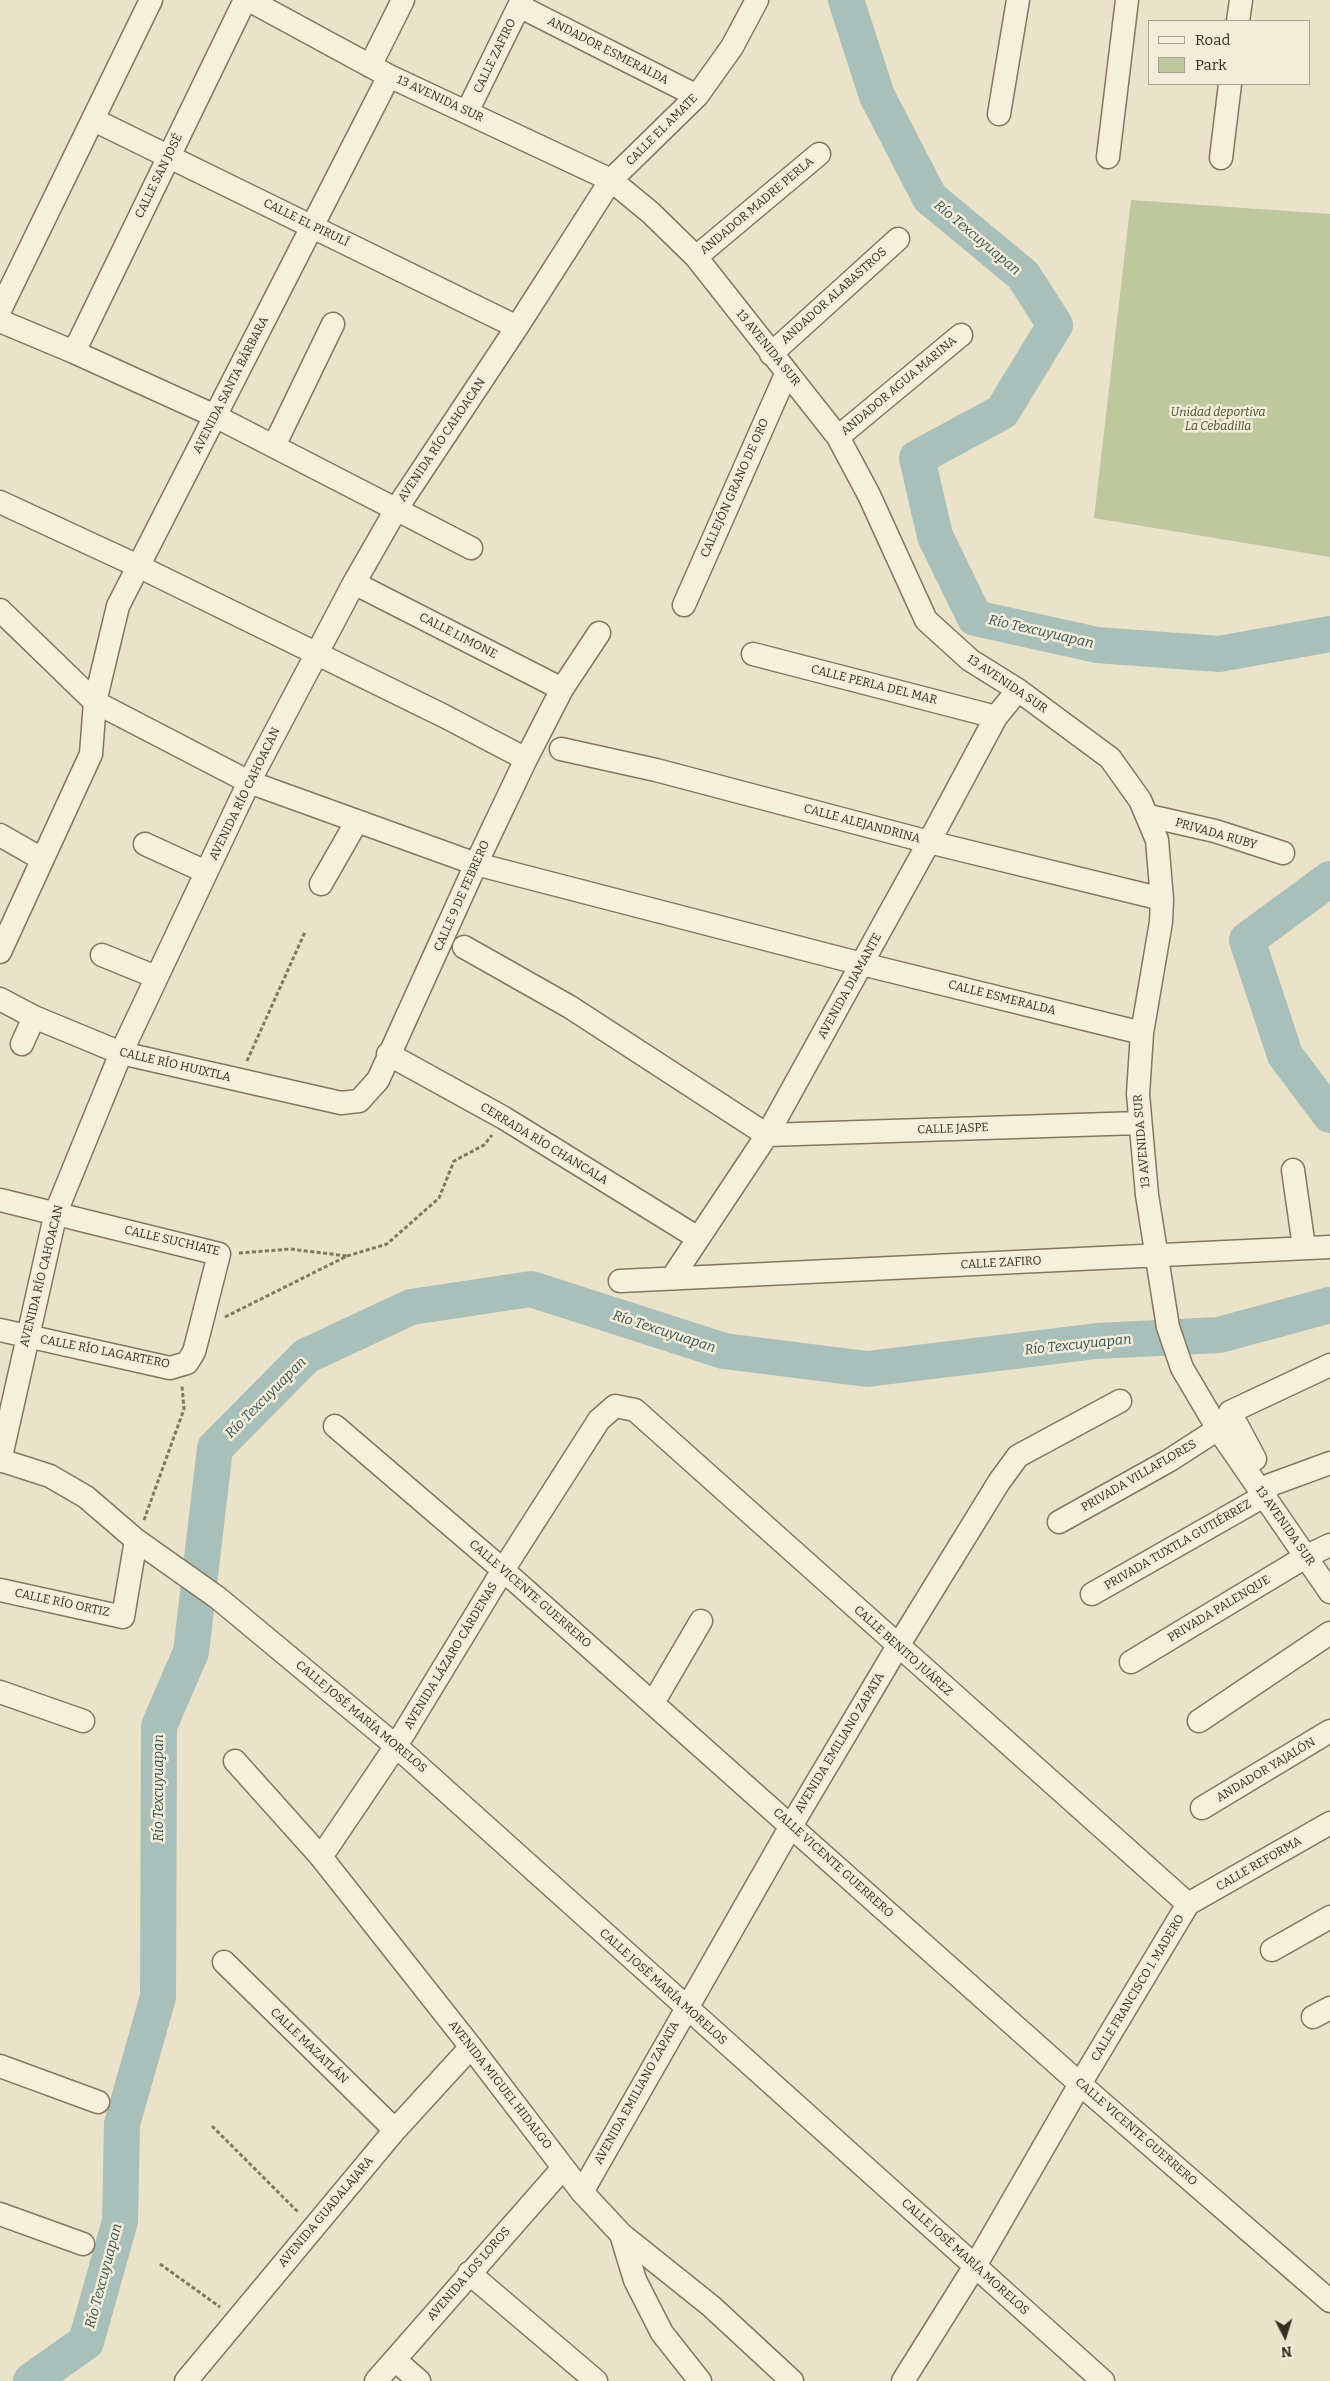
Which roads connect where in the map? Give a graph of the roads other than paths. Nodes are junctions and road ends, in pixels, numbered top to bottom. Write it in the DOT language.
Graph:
graph roads {
  1 [pos="151,0"];
  2 [pos="247,0"];
  3 [pos="403,0"];
  4 [pos="757,0"];
  5 [pos="1018,0"];
  6 [pos="1127,0"];
  7 [pos="1241,0"];
  8 [pos="521,3"];
  9 [pos="1238,20"];
  10 [pos="379,71"];
  11 [pos="1230,85"];
  12 [pos="697,96"];
  13 [pos="467,112"];
  14 [pos="999,114"];
  15 [pos="94,120"];
  16 [pos="819,154"];
  17 [pos="169,156"];
  18 [pos="1108,157"];
  19 [pos="1221,158"];
  20 [pos="611,180"];
  21 [pos="312,226"];
  22 [pos="898,239"];
  23 [pos="696,257"];
  24 [pos="0,310"];
  25 [pos="0,322"];
  26 [pos="333,324"];
  27 [pos="517,327"];
  28 [pos="961,334"];
  29 [pos="74,352"];
  30 [pos="771,354"];
  31 [pos="787,372"];
  32 [pos="215,416"];
  33 [pos="838,438"];
  34 [pos="274,446"];
  35 [pos="0,502"];
  36 [pos="397,508"];
  37 [pos="471,548"];
  38 [pos="138,566"];
  39 [pos="354,583"];
  40 [pos="684,605"];
  41 [pos="0,610"];
  42 [pos="599,633"];
  43 [pos="316,653"];
  44 [pos="753,654"];
  45 [pos="562,689"];
  46 [pos="1018,690"];
  47 [pos="95,702"];
  48 [pos="996,716"];
  49 [pos="561,749"];
  50 [pos="526,759"];
  51 [pos="249,782"];
  52 [pos="1149,816"];
  53 [pos="357,821"];
  54 [pos="0,835"];
  55 [pos="929,842"];
  56 [pos="145,844"];
  57 [pos="1283,853"];
  58 [pos="42,859"];
  59 [pos="476,864"];
  60 [pos="206,872"];
  61 [pos="321,884"];
  62 [pos="1162,899"];
  63 [pos="464,947"];
  64 [pos="0,952"];
  65 [pos="102,955"];
  66 [pos="862,964"];
  67 [pos="156,978"];
  68 [pos="0,998"];
  69 [pos="34,1017"];
  70 [pos="1142,1033"];
  71 [pos="22,1044"];
  72 [pos="120,1053"];
  73 [pos="388,1054"];
  74 [pos="359,1101"];
  75 [pos="1139,1123"];
  76 [pos="767,1135"];
  77 [pos="1292,1170"];
  78 [pos="0,1200"];
  79 [pos="56,1212"];
  80 [pos="698,1238"];
  81 [pos="1304,1247"];
  82 [pos="1330,1247"];
  83 [pos="219,1254"];
  84 [pos="1156,1256"];
  85 [pos="672,1278"];
  86 [pos="620,1281"];
  87 [pos="0,1330"];
  88 [pos="27,1336"];
  89 [pos="1330,1365"];
  90 [pos="1120,1401"];
  91 [pos="615,1406"];
  92 [pos="1224,1420"];
  93 [pos="335,1426"];
  94 [pos="0,1461"];
  95 [pos="1330,1463"];
  96 [pos="1267,1490"];
  97 [pos="1059,1522"];
  98 [pos="136,1540"];
  99 [pos="1330,1545"];
  100 [pos="1307,1556"];
  101 [pos="503,1570"];
  102 [pos="0,1590"];
  103 [pos="1330,1592"];
  104 [pos="1092,1594"];
  105 [pos="701,1621"];
  106 [pos="1330,1632"];
  107 [pos="898,1646"];
  108 [pos="1131,1662"];
  109 [pos="0,1692"];
  110 [pos="653,1703"];
  111 [pos="83,1721"];
  112 [pos="1199,1721"];
  113 [pos="1330,1731"];
  114 [pos="396,1746"];
  115 [pos="235,1760"];
  116 [pos="1202,1808"];
  117 [pos="1330,1823"];
  118 [pos="791,1826"];
  119 [pos="321,1857"];
  120 [pos="1188,1904"];
  121 [pos="1330,1917"];
  122 [pos="1272,1950"];
  123 [pos="224,1962"];
  124 [pos="686,2007"];
  125 [pos="472,2047"];
  126 [pos="0,2066"];
  127 [pos="1080,2084"];
  128 [pos="98,2102"];
  129 [pos="394,2130"];
  130 [pos="563,2168"];
  131 [pos="582,2192"];
  132 [pos="0,2214"];
  133 [pos="621,2234"];
  134 [pos="83,2244"];
  135 [pos="975,2266"];
  136 [pos="469,2273"];
  137 [pos="1330,2301"];
  138 [pos="395,2360"];
  139 [pos="186,2381"];
  140 [pos="376,2381"];
  141 [pos="419,2381"];
  142 [pos="596,2381"];
  143 [pos="700,2381"];
  144 [pos="792,2381"];
  145 [pos="903,2381"];
  146 [pos="1103,2381"];
  1 -- 15 [label="street"];
  2 -- 10 [label="street, 13 AVENIDA SUR"];
  2 -- 17 [label="street, CALLE SAN JOSÉ"];
  3 -- 10 [label="street, AVENIDA SANTA BÁRBARA"];
  4 -- 12 [label="street, CALLE EL AMATE"];
  5 -- 14 [label="street"];
  6 -- 18 [label="street"];
  7 -- 9 [label="street"];
  8 -- 12 [label="street, ANDADOR ESMERALDA"];
  8 -- 13 [label="street, CALLE ZAFIRO"];
  10 -- 13 [label="street, 13 AVENIDA SUR"];
  10 -- 21 [label="street, AVENIDA SANTA BÁRBARA"];
  11 -- 19 [label="street"];
  12 -- 20 [label="street, CALLE EL AMATE"];
  13 -- 20 [label="street, 13 AVENIDA SUR"];
  15 -- 17 [label="street, CALLE EL PIRULÍ"];
  15 -- 24 [label="street"];
  16 -- 23 [label="street, ANDADOR MADRE PERLA"];
  17 -- 21 [label="street, CALLE EL PIRULÍ"];
  17 -- 29 [label="street, CALLE SAN JOSÉ"];
  20 -- 23 [label="street, 13 AVENIDA SUR"];
  20 -- 27 [label="street, AVENIDA RÍO CAHOACAN"];
  21 -- 27 [label="street, CALLE EL PIRULÍ"];
  21 -- 32 [label="street, AVENIDA SANTA BÁRBARA"];
  22 -- 30 [label="street, ANDADOR ALABASTROS"];
  23 -- 30 [label="street, 13 AVENIDA SUR"];
  25 -- 29 [label="street"];
  26 -- 34 [label="street"];
  27 -- 36 [label="street, AVENIDA RÍO CAHOACAN"];
  28 -- 33 [label="street, ANDADOR AGUA MARINA"];
  29 -- 32 [label="street"];
  30 -- 31 [label="street, 13 AVENIDA SUR"];
  31 -- 33 [label="street, 13 AVENIDA SUR"];
  31 -- 40 [label="street, CALLEJÓN GRANO DE ORO"];
  32 -- 34 [label="street"];
  32 -- 38 [label="street, AVENIDA SANTA BÁRBARA"];
  33 -- 46 [label="street, 13 AVENIDA SUR"];
  34 -- 36 [label="street"];
  35 -- 38 [label="street"];
  36 -- 37 [label="street"];
  36 -- 39 [label="street, AVENIDA RÍO CAHOACAN"];
  38 -- 43 [label="street"];
  38 -- 47 [label="street, AVENIDA SANTA BÁRBARA"];
  39 -- 43 [label="street, AVENIDA RÍO CAHOACAN"];
  39 -- 45 [label="street, CALLE LIMONE"];
  41 -- 47 [label="street, CALLE ESMERALDA"];
  42 -- 45 [label="street, CALLE 9 DE FEBRERO"];
  43 -- 50 [label="street"];
  43 -- 51 [label="street, AVENIDA RÍO CAHOACAN"];
  44 -- 48 [label="street, CALLE PERLA DEL MAR"];
  45 -- 50 [label="street, CALLE 9 DE FEBRERO"];
  46 -- 48 [label="street, AVENIDA DIAMANTE"];
  46 -- 52 [label="street, 13 AVENIDA SUR"];
  47 -- 51 [label="street, CALLE ESMERALDA"];
  47 -- 58 [label="street, AVENIDA SANTA BÁRBARA"];
  48 -- 55 [label="street, AVENIDA DIAMANTE"];
  49 -- 55 [label="street, CALLE ALEJANDRINA"];
  50 -- 59 [label="street, CALLE 9 DE FEBRERO"];
  51 -- 53 [label="street, CALLE ESMERALDA"];
  51 -- 60 [label="street, AVENIDA RÍO CAHOACAN"];
  52 -- 57 [label="street, PRIVADA RUBY"];
  52 -- 62 [label="street, 13 AVENIDA SUR"];
  53 -- 59 [label="street, CALLE ESMERALDA"];
  53 -- 61 [label="street"];
  54 -- 58 [label="street"];
  55 -- 62 [label="street, CALLE ALEJANDRINA"];
  55 -- 66 [label="street, AVENIDA DIAMANTE"];
  56 -- 60 [label="street"];
  58 -- 64 [label="street, AVENIDA SANTA BÁRBARA"];
  59 -- 66 [label="street, CALLE ESMERALDA"];
  59 -- 73 [label="street, CALLE 9 DE FEBRERO"];
  60 -- 67 [label="street, AVENIDA RÍO CAHOACAN"];
  62 -- 70 [label="street, 13 AVENIDA SUR"];
  63 -- 76 [label="street"];
  65 -- 67 [label="street"];
  66 -- 70 [label="street, CALLE ESMERALDA"];
  66 -- 76 [label="street, AVENIDA DIAMANTE"];
  67 -- 72 [label="street, AVENIDA RÍO CAHOACAN"];
  68 -- 69 [label="street, CALLE RÍO HUIXTLA"];
  69 -- 71 [label="street"];
  69 -- 72 [label="street, CALLE RÍO HUIXTLA"];
  70 -- 75 [label="street, 13 AVENIDA SUR"];
  72 -- 74 [label="street, CALLE RÍO HUIXTLA"];
  72 -- 79 [label="street, AVENIDA RÍO CAHOACAN"];
  73 -- 74 [label="street, CALLE 9 DE FEBRERO"];
  73 -- 80 [label="street, CERRADA RÍO CHANCALA"];
  75 -- 76 [label="street, CALLE JASPE"];
  75 -- 84 [label="street, 13 AVENIDA SUR"];
  76 -- 80 [label="street, AVENIDA DIAMANTE"];
  77 -- 81 [label="street"];
  78 -- 79 [label="street, CALLE SUCHIATE"];
  79 -- 83 [label="street, CALLE SUCHIATE"];
  79 -- 88 [label="street, AVENIDA RÍO CAHOACAN"];
  80 -- 85 [label="street, AVENIDA DIAMANTE"];
  81 -- 82 [label="street, CALLE ZAFIRO"];
  81 -- 84 [label="street, CALLE ZAFIRO"];
  83 -- 88 [label="street, CALLE RÍO LAGARTERO"];
  84 -- 85 [label="street, CALLE ZAFIRO"];
  84 -- 92 [label="street, 13 AVENIDA SUR"];
  85 -- 86 [label="street, CALLE ZAFIRO"];
  87 -- 88 [label="street, CALLE RÍO LAGARTERO"];
  88 -- 94 [label="street, AVENIDA RÍO CAHOACAN"];
  89 -- 92 [label="street, PRIVADA VILLAFLORES"];
  90 -- 107 [label="street, AVENIDA EMILIANO ZAPATA"];
  91 -- 101 [label="street, AVENIDA LÁZARO CÁRDENAS"];
  91 -- 107 [label="street, CALLE BENITO JUÁREZ"];
  92 -- 96 [label="street, 13 AVENIDA SUR"];
  92 -- 97 [label="street, PRIVADA VILLAFLORES"];
  93 -- 101 [label="street, CALLE VICENTE GUERRERO"];
  94 -- 98 [label="street, CALLE JOSÉ MARÍA MORELOS"];
  95 -- 96 [label="street, PRIVADA TUXTLA GUTIÉRREZ"];
  96 -- 100 [label="street, 13 AVENIDA SUR"];
  96 -- 104 [label="street, PRIVADA TUXTLA GUTIÉRREZ"];
  98 -- 102 [label="street, CALLE RÍO ORTIZ"];
  98 -- 114 [label="street, CALLE JOSÉ MARÍA MORELOS"];
  99 -- 100 [label="street, PRIVADA PALENQUE"];
  100 -- 103 [label="street, 13 AVENIDA SUR"];
  100 -- 108 [label="street, PRIVADA PALENQUE"];
  101 -- 110 [label="street, CALLE VICENTE GUERRERO"];
  101 -- 114 [label="street, AVENIDA LÁZARO CÁRDENAS"];
  105 -- 110 [label="street"];
  106 -- 112 [label="street"];
  107 -- 118 [label="street, AVENIDA EMILIANO ZAPATA"];
  107 -- 120 [label="street, CALLE BENITO JUÁREZ"];
  109 -- 111 [label="street"];
  110 -- 118 [label="street, CALLE VICENTE GUERRERO"];
  113 -- 116 [label="street, ANDADOR YAJALÓN"];
  114 -- 119 [label="street, AVENIDA LÁZARO CÁRDENAS"];
  114 -- 124 [label="street, CALLE JOSÉ MARÍA MORELOS"];
  115 -- 119 [label="street, AVENIDA MIGUEL HIDALGO"];
  117 -- 120 [label="street, CALLE REFORMA"];
  118 -- 124 [label="street, AVENIDA EMILIANO ZAPATA"];
  118 -- 127 [label="street, CALLE VICENTE GUERRERO"];
  119 -- 125 [label="street, AVENIDA MIGUEL HIDALGO"];
  120 -- 127 [label="street, CALLE FRANCISCO I. MADERO"];
  121 -- 122 [label="street"];
  123 -- 129 [label="street, CALLE MAZATLÁN"];
  124 -- 131 [label="street, AVENIDA EMILIANO ZAPATA"];
  124 -- 135 [label="street, CALLE JOSÉ MARÍA MORELOS"];
  125 -- 129 [label="street, AVENIDA GUADALAJARA"];
  125 -- 130 [label="street, AVENIDA MIGUEL HIDALGO"];
  126 -- 128 [label="street"];
  127 -- 135 [label="street, CALLE FRANCISCO I. MADERO"];
  127 -- 137 [label="street, CALLE VICENTE GUERRERO"];
  129 -- 139 [label="street, AVENIDA GUADALAJARA"];
  130 -- 131 [label="street, AVENIDA MIGUEL HIDALGO"];
  130 -- 136 [label="street, AVENIDA LOS LOROS"];
  131 -- 133 [label="street, AVENIDA MIGUEL HIDALGO"];
  132 -- 134 [label="street"];
  133 -- 143 [label="street"];
  133 -- 144 [label="street, AVENIDA MIGUEL HIDALGO"];
  135 -- 145 [label="street, CALLE FRANCISCO I. MADERO"];
  135 -- 146 [label="street, CALLE JOSÉ MARÍA MORELOS"];
  136 -- 138 [label="street, AVENIDA LOS LOROS"];
  136 -- 142 [label="street"];
  138 -- 140 [label="street, AVENIDA LOS LOROS"];
  138 -- 141 [label="street"];
}
